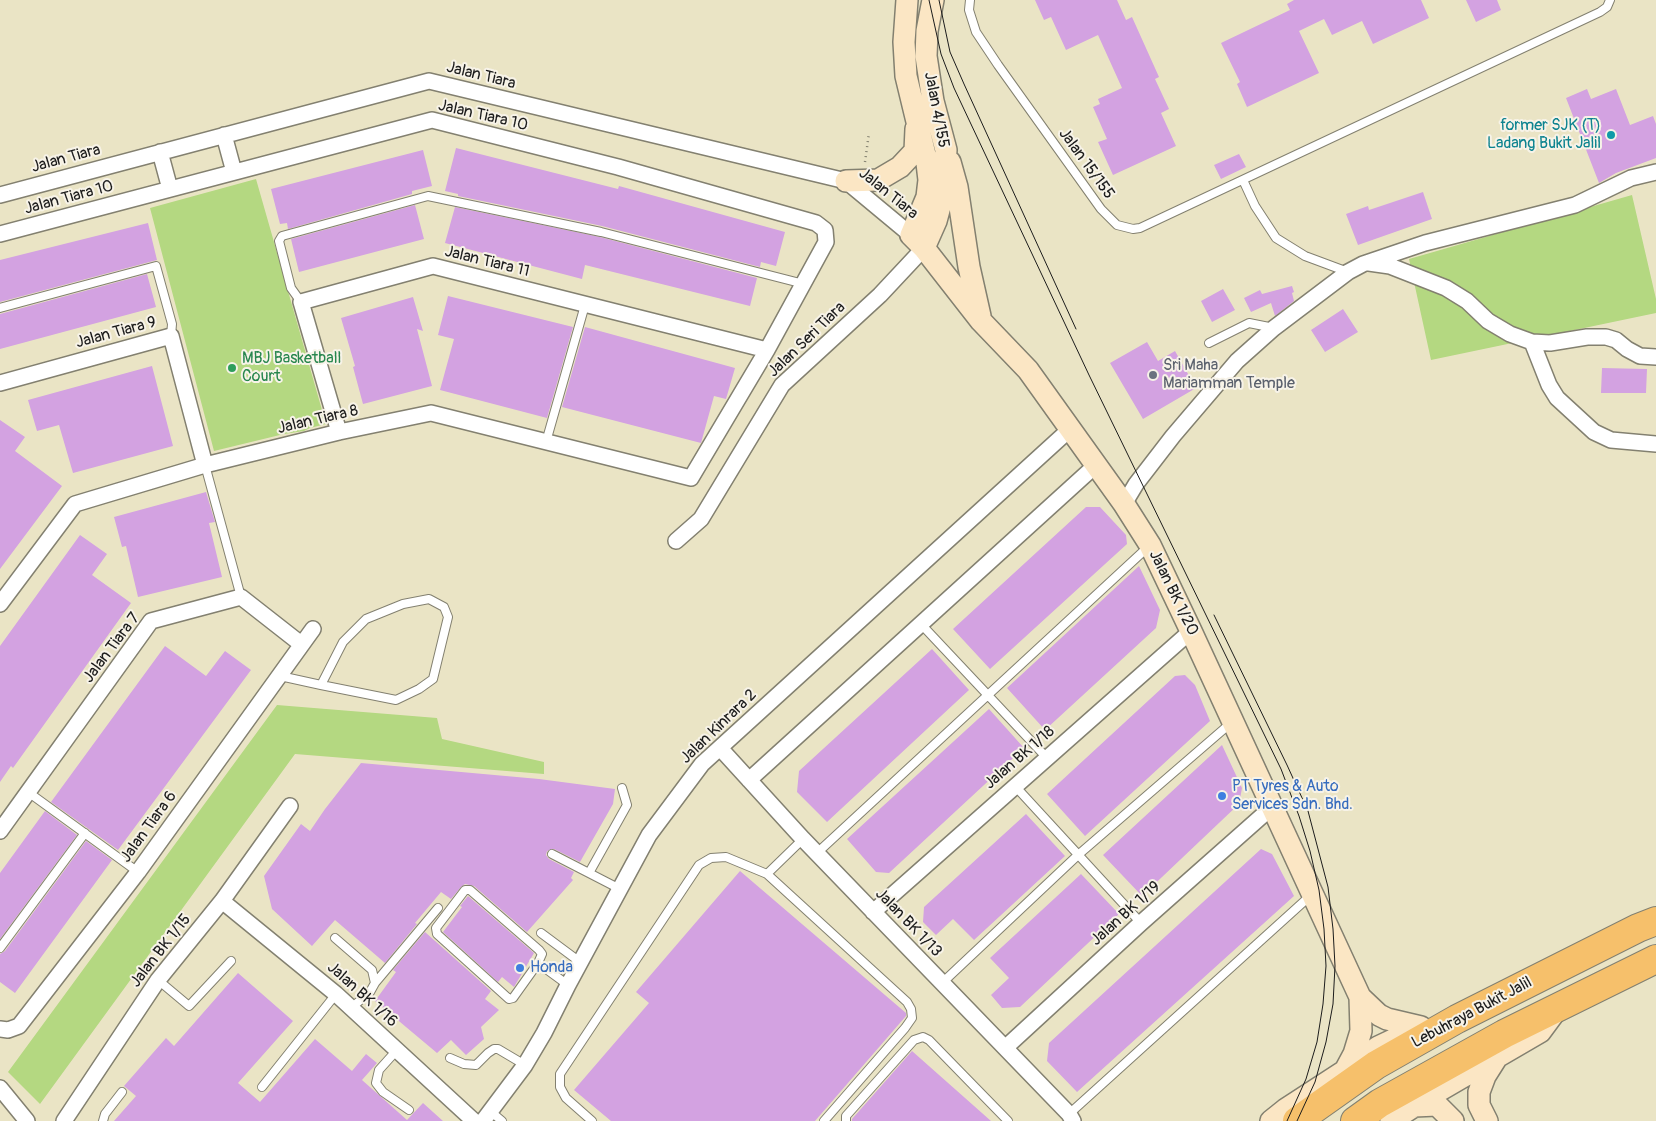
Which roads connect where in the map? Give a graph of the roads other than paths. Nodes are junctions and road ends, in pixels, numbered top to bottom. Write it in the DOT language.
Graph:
graph roads {
  1 [pos="907,0"];
  2 [pos="933,0"];
  3 [pos="970,0"];
  4 [pos="1610,0"];
  5 [pos="917,122"];
  6 [pos="224,135"];
  7 [pos="946,150"];
  8 [pos="160,152"];
  9 [pos="234,172"];
  10 [pos="1655,173"];
  11 [pos="1243,180"];
  12 [pos="854,181"];
  13 [pos="170,189"];
  14 [pos="0,195"];
  15 [pos="0,234"];
  16 [pos="918,242"];
  17 [pos="1368,263"];
  18 [pos="1348,272"];
  19 [pos="804,284"];
  20 [pos="301,302"];
  21 [pos="585,305"];
  22 [pos="0,308"];
  23 [pos="981,321"];
  24 [pos="1274,328"];
  25 [pos="171,336"];
  26 [pos="1532,342"];
  27 [pos="1209,343"];
  28 [pos="767,350"];
  29 [pos="1656,356"];
  30 [pos="0,383"];
  31 [pos="1069,430"];
  32 [pos="338,432"];
  33 [pos="546,442"];
  34 [pos="1656,444"];
  35 [pos="205,465"];
  36 [pos="1096,465"];
  37 [pos="691,478"];
  38 [pos="1124,504"];
  39 [pos="676,541"];
  40 [pos="1150,545"];
  41 [pos="241,597"];
  42 [pos="0,604"];
  43 [pos="920,623"];
  44 [pos="314,629"];
  45 [pos="1191,631"];
  46 [pos="302,644"];
  47 [pos="280,676"];
  48 [pos="321,685"];
  49 [pos="987,694"];
  50 [pos="1232,722"];
  51 [pos="720,748"];
  52 [pos="1047,758"];
  53 [pos="750,780"];
  54 [pos="1015,786"];
  55 [pos="622,788"];
  56 [pos="28,792"];
  57 [pos="290,806"];
  58 [pos="1272,807"];
  59 [pos="0,832"];
  60 [pos="85,833"];
  61 [pos="803,839"];
  62 [pos="817,853"];
  63 [pos="552,854"];
  64 [pos="1078,856"];
  65 [pos="138,872"];
  66 [pos="589,873"];
  67 [pos="767,874"];
  68 [pos="620,889"];
  69 [pos="1312,894"];
  70 [pos="222,902"];
  71 [pos="438,908"];
  72 [pos="873,912"];
  73 [pos="1656,921"];
  74 [pos="1141,923"];
  75 [pos="541,933"];
  76 [pos="335,938"];
  77 [pos="0,948"];
  78 [pos="1656,959"];
  79 [pos="230,961"];
  80 [pos="580,962"];
  81 [pos="538,963"];
  82 [pos="158,980"];
  83 [pos="375,983"];
  84 [pos="942,983"];
  85 [pos="568,985"];
  86 [pos="336,994"];
  87 [pos="1360,997"];
  88 [pos="1559,1007"];
  89 [pos="351,1008"];
  90 [pos="1457,1019"];
  91 [pos="1421,1027"];
  92 [pos="0,1029"];
  93 [pos="1005,1048"];
  94 [pos="397,1050"];
  95 [pos="1497,1057"];
  96 [pos="450,1058"];
  97 [pos="525,1065"];
  98 [pos="1346,1070"];
  99 [pos="262,1087"];
  100 [pos="0,1088"];
  101 [pos="122,1092"];
  102 [pos="1414,1106"];
  103 [pos="409,1110"];
  104 [pos="492,1118"];
  105 [pos="1071,1118"];
  106 [pos="27,1121"];
  107 [pos="64,1121"];
  108 [pos="103,1121"];
  109 [pos="474,1121"];
  110 [pos="592,1121"];
  111 [pos="824,1121"];
  112 [pos="846,1121"];
  113 [pos="1008,1121"];
  114 [pos="1271,1121"];
  115 [pos="1297,1121"];
  116 [pos="1354,1121"];
  117 [pos="1391,1121"];
  118 [pos="1453,1121"];
  119 [pos="1487,1121"];
  1 -- 5 [label="street, Jalan 4/155"];
  2 -- 7 [label="street, Jalan 4/155"];
  3 -- 11 [label="lane, Jalan 15/155"];
  4 -- 11 [label="lane, Jalan 15/155"];
  5 -- 12 [label="street"];
  5 -- 16 [label="street, Jalan 4/155"];
  6 -- 8 [label="street, Jalan Tiara"];
  6 -- 9 [label="street"];
  6 -- 12 [label="street, Jalan Tiara"];
  7 -- 16 [label="street, Jalan 4/155"];
  7 -- 23 [label="street"];
  8 -- 13 [label="street"];
  8 -- 14 [label="street, Jalan Tiara"];
  9 -- 13 [label="street, Jalan Tiara 10"];
  9 -- 19 [label="street, Jalan Tiara 10"];
  10 -- 17 [label="street"];
  11 -- 18 [label="lane"];
  12 -- 16 [label="street, Jalan Tiara"];
  13 -- 15 [label="street, Jalan Tiara 10"];
  16 -- 23 [label="street, Jalan BK 1/20"];
  16 -- 39 [label="street, Jalan Seri Tiara"];
  17 -- 18 [label="street"];
  17 -- 26 [label="street"];
  18 -- 24 [label="street"];
  19 -- 20 [label="lane"];
  19 -- 28 [label="street, Jalan Tiara 10"];
  20 -- 21 [label="street, Jalan Tiara 11"];
  20 -- 32 [label="street"];
  21 -- 28 [label="street, Jalan Tiara 11"];
  21 -- 33 [label="lane"];
  22 -- 25 [label="lane"];
  23 -- 31 [label="street, Jalan BK 1/20"];
  24 -- 27 [label="lane"];
  24 -- 38 [label="street"];
  25 -- 30 [label="street, Jalan Tiara 9"];
  25 -- 35 [label="street, Jalan Tiara 9"];
  26 -- 29 [label="street"];
  26 -- 34 [label="street"];
  28 -- 37 [label="street, Jalan Tiara 10"];
  31 -- 36 [label="street, Jalan BK 1/20"];
  31 -- 51 [label="street, Jalan Kinrara 2"];
  32 -- 33 [label="street, Jalan Tiara 8"];
  32 -- 35 [label="street, Jalan Tiara 8"];
  33 -- 37 [label="street, Jalan Tiara 8"];
  35 -- 41 [label="lane"];
  35 -- 42 [label="street, Jalan Tiara 8"];
  36 -- 38 [label="street, Jalan BK 1/20"];
  36 -- 43 [label="street"];
  38 -- 40 [label="street, Jalan BK 1/20"];
  40 -- 45 [label="street, Jalan BK 1/20"];
  40 -- 49 [label="lane"];
  41 -- 46 [label="street"];
  41 -- 56 [label="street, Jalan Tiara 7"];
  43 -- 49 [label="lane"];
  43 -- 53 [label="street"];
  44 -- 46 [label="street, Jalan Tiara 6"];
  45 -- 50 [label="street, Jalan BK 1/20"];
  45 -- 52 [label="street, Jalan BK 1/18"];
  46 -- 47 [label="street, Jalan Tiara 6"];
  47 -- 48 [label="lane"];
  47 -- 65 [label="street, Jalan Tiara 6"];
  48 -- 48 [label="lane"];
  49 -- 52 [label="lane"];
  49 -- 62 [label="lane"];
  50 -- 58 [label="street, Jalan BK 1/20"];
  50 -- 64 [label="lane"];
  51 -- 53 [label="street, Jalan BK 1/13"];
  51 -- 68 [label="street, Jalan Kinrara 2"];
  52 -- 54 [label="street, Jalan BK 1/18"];
  53 -- 61 [label="street, Jalan BK 1/13"];
  54 -- 64 [label="lane"];
  54 -- 72 [label="street, Jalan BK 1/18"];
  55 -- 66 [label="lane"];
  56 -- 59 [label="street, Jalan Tiara 7"];
  56 -- 60 [label="lane"];
  57 -- 70 [label="street, Jalan BK 1/15"];
  58 -- 69 [label="street, Jalan BK 1/20"];
  58 -- 74 [label="street, Jalan BK 1/19"];
  60 -- 65 [label="lane"];
  60 -- 77 [label="lane"];
  61 -- 62 [label="street, Jalan BK 1/13"];
  61 -- 67 [label="lane"];
  62 -- 72 [label="street, Jalan BK 1/13"];
  63 -- 66 [label="lane"];
  64 -- 74 [label="lane"];
  64 -- 84 [label="lane"];
  65 -- 92 [label="street, Jalan Tiara 6"];
  66 -- 68 [label="lane"];
  67 -- 110 [label="lane"];
  67 -- 111 [label="lane"];
  68 -- 80 [label="street, Jalan Kinrara 2"];
  69 -- 87 [label="street, Jalan BK 1/20"];
  69 -- 105 [label="lane"];
  70 -- 82 [label="street, Jalan BK 1/15"];
  70 -- 86 [label="street, Jalan BK 1/16"];
  71 -- 83 [label="lane"];
  72 -- 84 [label="street, Jalan BK 1/13"];
  73 -- 90 [label="highway, Lebuhraya Bukit Jalil"];
  74 -- 93 [label="street, Jalan BK 1/19"];
  75 -- 80 [label="lane"];
  76 -- 83 [label="lane"];
  78 -- 88 [label="highway, Lebuhraya Bukit Jalil"];
  79 -- 82 [label="lane"];
  80 -- 85 [label="street, Jalan Kinrara 2"];
  81 -- 81 [label="lane"];
  81 -- 85 [label="lane"];
  82 -- 107 [label="street, Jalan BK 1/15"];
  83 -- 89 [label="lane"];
  84 -- 93 [label="street, Jalan BK 1/13"];
  85 -- 97 [label="street, Jalan Kinrara 2"];
  86 -- 89 [label="street, Jalan BK 1/16"];
  86 -- 99 [label="lane"];
  87 -- 91 [label="street, Jalan BK 1/20"];
  87 -- 98 [label="street, Jalan BK 1/20"];
  88 -- 95 [label="street"];
  88 -- 116 [label="highway, Lebuhraya Bukit Jalil"];
  89 -- 94 [label="street, Jalan BK 1/16"];
  90 -- 91 [label="street"];
  90 -- 115 [label="highway, Lebuhraya Bukit Jalil"];
  91 -- 98 [label="street"];
  93 -- 105 [label="street, Jalan BK 1/13"];
  94 -- 103 [label="lane"];
  94 -- 109 [label="street, Jalan BK 1/16"];
  95 -- 102 [label="street"];
  95 -- 119 [label="street"];
  96 -- 97 [label="lane"];
  97 -- 104 [label="street, Jalan Kinrara 2"];
  98 -- 114 [label="street"];
  100 -- 106 [label="street"];
  101 -- 108 [label="lane"];
  102 -- 117 [label="street"];
  102 -- 118 [label="street"];
  112 -- 113 [label="lane"];
}
